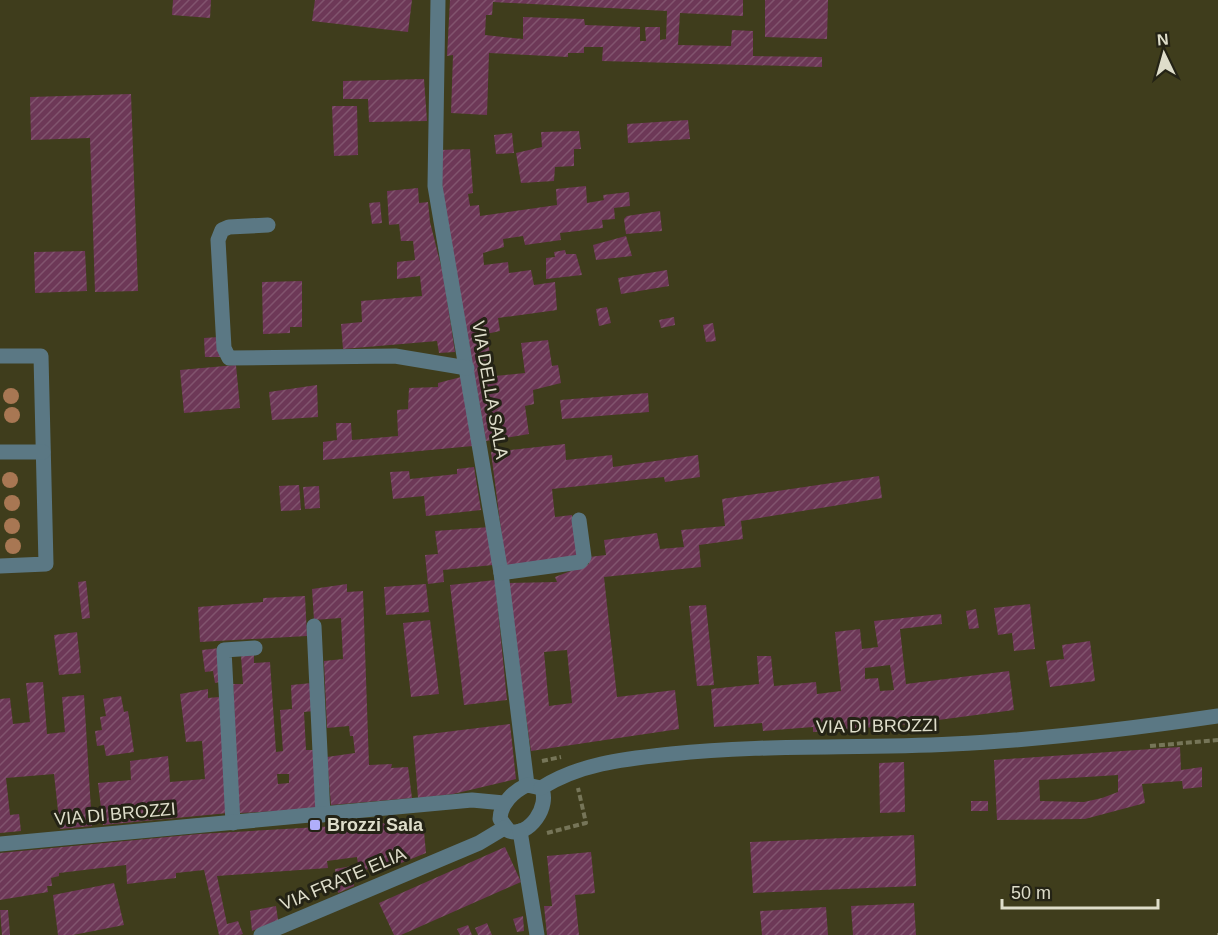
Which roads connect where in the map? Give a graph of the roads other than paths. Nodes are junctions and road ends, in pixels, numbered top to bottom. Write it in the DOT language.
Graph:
graph roads {
  1 [pos="438,0"];
  2 [pos="268,225"];
  3 [pos="0,356"];
  4 [pos="467,368"];
  5 [pos="0,452"];
  6 [pos="43,452"];
  7 [pos="579,520"];
  8 [pos="0,566"];
  9 [pos="501,573"];
  10 [pos="314,626"];
  11 [pos="255,648"];
  12 [pos="1218,716"];
  13 [pos="534,786"];
  14 [pos="504,803"];
  15 [pos="323,815"];
  16 [pos="233,823"];
  17 [pos="512,830"];
  18 [pos="0,844"];
  19 [pos="261,935"];
  20 [pos="537,935"];
  1 -- 4 [label="street, VIA DELLA SALA"];
  2 -- 4 [label="street"];
  3 -- 6 [label="street"];
  4 -- 9 [label="street, VIA DELLA SALA"];
  5 -- 6 [label="street"];
  6 -- 8 [label="street"];
  7 -- 9 [label="street"];
  9 -- 13 [label="street, VIA DELLA SALA"];
  10 -- 15 [label="street"];
  11 -- 16 [label="street"];
  12 -- 13 [label="street, VIA DI BROZZI"];
  13 -- 14 [label="street, VIA DI BROZZI"];
  13 -- 17 [label="street"];
  14 -- 15 [label="street, VIA DI BROZZI"];
  14 -- 17 [label="street"];
  15 -- 16 [label="street, VIA DI BROZZI"];
  16 -- 18 [label="street, VIA DI BROZZI"];
  17 -- 19 [label="street, VIA FRATE ELIA"];
  17 -- 20 [label="street"];
}
